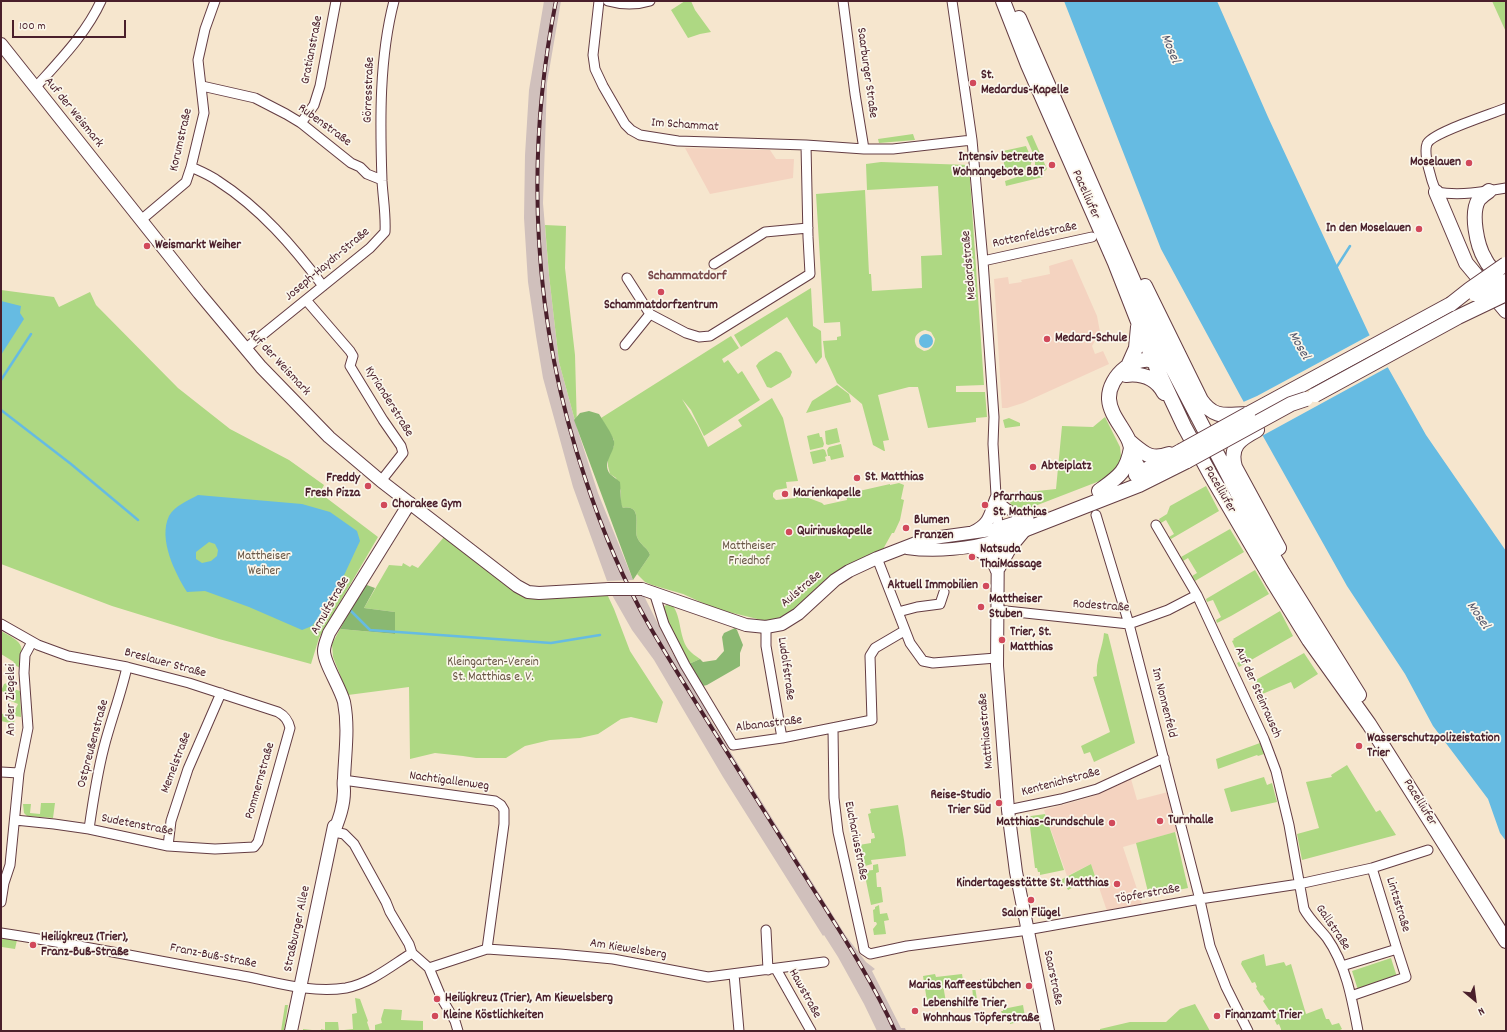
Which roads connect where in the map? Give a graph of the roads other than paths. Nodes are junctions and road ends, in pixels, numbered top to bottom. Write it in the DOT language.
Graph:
graph roads {
  1 [pos="101,1"];
  2 [pos="215,1"];
  3 [pos="336,1"];
  4 [pos="394,1"];
  5 [pos="599,1"];
  6 [pos="608,1"];
  7 [pos="650,1"];
  8 [pos="843,1"];
  9 [pos="952,1"];
  10 [pos="1003,1"];
  11 [pos="1012,1"];
  12 [pos="1,44"];
  13 [pos="202,86"];
  14 [pos="35,88"];
  15 [pos="1506,108"];
  16 [pos="302,123"];
  17 [pos="972,140"];
  18 [pos="806,145"];
  19 [pos="864,149"];
  20 [pos="191,167"];
  21 [pos="382,180"];
  22 [pos="1506,188"];
  23 [pos="1489,191"];
  24 [pos="1436,192"];
  25 [pos="141,220"];
  26 [pos="808,228"];
  27 [pos="1092,237"];
  28 [pos="1124,259"];
  29 [pos="983,261"];
  30 [pos="714,264"];
  31 [pos="1506,264"];
  32 [pos="627,278"];
  33 [pos="1506,281"];
  34 [pos="323,286"];
  35 [pos="1506,294"];
  36 [pos="306,300"];
  37 [pos="1451,304"];
  38 [pos="1506,311"];
  39 [pos="650,314"];
  40 [pos="1138,321"];
  41 [pos="1160,343"];
  42 [pos="625,345"];
  43 [pos="245,349"];
  44 [pos="1153,360"];
  45 [pos="1180,370"];
  46 [pos="1127,371"];
  47 [pos="1306,399"];
  48 [pos="1174,405"];
  49 [pos="1248,414"];
  50 [pos="1133,446"];
  51 [pos="1184,456"];
  52 [pos="1144,471"];
  53 [pos="1159,475"];
  54 [pos="381,481"];
  55 [pos="1139,485"];
  56 [pos="1099,490"];
  57 [pos="996,499"];
  58 [pos="410,503"];
  59 [pos="1096,515"];
  60 [pos="1028,524"];
  61 [pos="1156,525"];
  62 [pos="970,533"];
  63 [pos="998,534"];
  64 [pos="969,546"];
  65 [pos="906,548"];
  66 [pos="877,558"];
  67 [pos="997,571"];
  68 [pos="648,590"];
  69 [pos="944,592"];
  70 [pos="1197,595"];
  71 [pos="997,610"];
  72 [pos="898,612"];
  73 [pos="1311,617"];
  74 [pos="1,624"];
  75 [pos="1129,624"];
  76 [pos="766,627"];
  77 [pos="904,631"];
  78 [pos="32,642"];
  79 [pos="996,658"];
  80 [pos="127,667"];
  81 [pos="221,693"];
  82 [pos="288,722"];
  83 [pos="833,729"];
  84 [pos="782,738"];
  85 [pos="1164,758"];
  86 [pos="1,772"];
  87 [pos="19,773"];
  88 [pos="343,780"];
  89 [pos="1008,810"];
  90 [pos="16,820"];
  91 [pos="88,829"];
  92 [pos="334,832"];
  93 [pos="168,846"];
  94 [pos="254,847"];
  95 [pos="1428,850"];
  96 [pos="1372,868"];
  97 [pos="1299,884"];
  98 [pos="1200,899"];
  99 [pos="1,902"];
  100 [pos="1506,923"];
  101 [pos="766,930"];
  102 [pos="1027,930"];
  103 [pos="1,933"];
  104 [pos="1506,941"];
  105 [pos="487,949"];
  106 [pos="1397,949"];
  107 [pos="412,952"];
  108 [pos="870,954"];
  109 [pos="824,962"];
  110 [pos="1342,966"];
  111 [pos="430,968"];
  112 [pos="772,970"];
  113 [pos="734,974"];
  114 [pos="300,987"];
  115 [pos="1352,996"];
  116 [pos="291,1031"];
  117 [pos="458,1031"];
  118 [pos="739,1031"];
  119 [pos="810,1031"];
  120 [pos="1048,1031"];
  121 [pos="1248,1031"];
  122 [pos="1358,1031"];
  1 -- 14 [label="street"];
  2 -- 13 [label="street, Korumstraße"];
  3 -- 16 [label="street, Gratianstraße"];
  4 -- 21 [label="street, Görresstraße"];
  5 -- 18 [label="street, Im Schammat"];
  6 -- 7 [label="street"];
  8 -- 19 [label="street, Saarburger Straße"];
  9 -- 17 [label="street, Medardstraße"];
  10 -- 40 [label="main road, Pacelliufer"];
  11 -- 28 [label="main road, Pacelliufer"];
  12 -- 14 [label="street, Auf der Weismark"];
  13 -- 16 [label="street, Rubenstraße"];
  13 -- 20 [label="street, Korumstraße"];
  14 -- 25 [label="street, Auf der Weismark"];
  15 -- 24 [label="street"];
  16 -- 21 [label="street, Rubenstraße"];
  17 -- 19 [label="street, Im Schammat"];
  17 -- 29 [label="street, Medardstraße"];
  18 -- 19 [label="street, Im Schammat"];
  18 -- 26 [label="street"];
  20 -- 25 [label="street, Korumstraße"];
  20 -- 34 [label="street"];
  21 -- 34 [label="street, Joseph-Haydn-Straße"];
  22 -- 23 [label="street"];
  23 -- 24 [label="street"];
  23 -- 33 [label="main road"];
  24 -- 38 [label="main road"];
  25 -- 43 [label="street, Auf der Weismark"];
  26 -- 30 [label="street"];
  26 -- 39 [label="street"];
  27 -- 29 [label="street, Rottenfeldstraße"];
  28 -- 41 [label="main road, Pacelliufer"];
  28 -- 45 [label="main road"];
  29 -- 57 [label="street, Medardstraße"];
  31 -- 37 [label="main road, bridge"];
  32 -- 39 [label="street"];
  33 -- 37 [label="main road, bridge"];
  34 -- 36 [label="street, Joseph-Haydn-Straße"];
  35 -- 47 [label="main road, bridge"];
  36 -- 43 [label="street, Joseph-Haydn-Straße"];
  36 -- 54 [label="street, Kyrianderstraße"];
  37 -- 49 [label="main road"];
  39 -- 42 [label="street"];
  40 -- 44 [label="main road, Pacelliufer"];
  40 -- 46 [label="main road"];
  41 -- 44 [label="main road"];
  41 -- 45 [label="main road, Pacelliufer"];
  43 -- 54 [label="street, Auf der Weismark"];
  44 -- 45 [label="main road"];
  44 -- 46 [label="main road"];
  44 -- 48 [label="main road, Pacelliufer"];
  45 -- 49 [label="main road"];
  45 -- 73 [label="main road, Pacelliufer"];
  46 -- 48 [label="main road"];
  46 -- 50 [label="main road"];
  47 -- 51 [label="main road, bridge"];
  47 -- 73 [label="main road"];
  48 -- 104 [label="main road, Pacelliufer"];
  49 -- 51 [label="main road, bridge"];
  50 -- 51 [label="main road"];
  50 -- 52 [label="main road"];
  50 -- 56 [label="main road"];
  51 -- 52 [label="main road"];
  51 -- 53 [label="main road"];
  52 -- 53 [label="main road"];
  52 -- 55 [label="main road"];
  52 -- 56 [label="main road"];
  53 -- 55 [label="main road"];
  54 -- 58 [label="street, Auf der Weismark"];
  55 -- 60 [label="main road"];
  56 -- 60 [label="main road"];
  57 -- 60 [label="street"];
  57 -- 62 [label="street"];
  57 -- 63 [label="street, Medardstraße"];
  58 -- 68 [label="street, Auf der Weismark, bridge"];
  58 -- 88 [label="street, Arnulfstraße"];
  59 -- 75 [label="street, Im Nonnenfeld"];
  60 -- 63 [label="main road"];
  60 -- 67 [label="street"];
  61 -- 70 [label="street, Auf der Steinrausch"];
  62 -- 63 [label="street, Aulstraße"];
  62 -- 65 [label="street, Aulstraße"];
  63 -- 64 [label="street, Aulstraße"];
  63 -- 67 [label="street, Matthiasstraße"];
  64 -- 65 [label="street, Aulstraße"];
  64 -- 67 [label="street"];
  65 -- 66 [label="street, Aulstraße"];
  66 -- 72 [label="street"];
  66 -- 76 [label="street, Aulstraße"];
  67 -- 71 [label="street, Matthiasstraße"];
  68 -- 76 [label="street, Aulstraße"];
  68 -- 84 [label="street, Albanastraße"];
  69 -- 72 [label="street"];
  70 -- 75 [label="street, Rodestraße"];
  70 -- 97 [label="street, Auf der Steinrausch"];
  71 -- 75 [label="street, Rodestraße"];
  71 -- 79 [label="street, Matthiasstraße"];
  72 -- 77 [label="street"];
  73 -- 100 [label="main road, Pacelliufer"];
  74 -- 78 [label="street, Breslauer Straße"];
  75 -- 85 [label="street, Im Nonnenfeld"];
  76 -- 84 [label="street, Ludolfstraße"];
  77 -- 79 [label="street"];
  77 -- 83 [label="street, Albanastraße"];
  78 -- 80 [label="street, Breslauer Straße"];
  78 -- 87 [label="street, An der Ziegelei"];
  79 -- 89 [label="street, Matthiasstraße"];
  80 -- 81 [label="street, Breslauer Straße"];
  80 -- 91 [label="street, Ostpreußenstraße"];
  81 -- 82 [label="street, Breslauer Straße"];
  81 -- 93 [label="street, Memelstraße"];
  82 -- 94 [label="street, Pommernstraße"];
  83 -- 84 [label="street, Albanastraße"];
  83 -- 108 [label="street, Euchariusstraße"];
  85 -- 89 [label="street, Kentenichstraße"];
  85 -- 98 [label="street, Im Nonnenfeld"];
  86 -- 87 [label="street"];
  87 -- 90 [label="street, An der Ziegelei"];
  88 -- 92 [label="street, Arnulfstraße"];
  88 -- 105 [label="street, Nachtigallenweg"];
  89 -- 102 [label="street, Matthiasstraße"];
  90 -- 91 [label="street, Sudetenstraße"];
  90 -- 99 [label="street, An der Ziegelei"];
  91 -- 93 [label="street, Sudetenstraße"];
  92 -- 107 [label="street"];
  92 -- 114 [label="street, Straßburger Allee"];
  93 -- 94 [label="street, Sudetenstraße"];
  95 -- 96 [label="street, Töpferstraße"];
  96 -- 97 [label="street, Töpferstraße"];
  96 -- 106 [label="street, Lintzstraße"];
  97 -- 98 [label="street, Töpferstraße"];
  97 -- 110 [label="street, Gallstraße"];
  98 -- 102 [label="street, Töpferstraße"];
  98 -- 121 [label="street, Im Nonnenfeld"];
  101 -- 112 [label="street"];
  102 -- 108 [label="street, Töpferstraße"];
  102 -- 120 [label="street, Saarstraße"];
  103 -- 114 [label="street, Franz-Buß-Straße"];
  105 -- 111 [label="street, Am Kiewelsberg"];
  105 -- 113 [label="street, Am Kiewelsberg"];
  106 -- 110 [label="street, Lintzstraße"];
  106 -- 115 [label="street, Lintzstraße"];
  107 -- 111 [label="street"];
  107 -- 114 [label="street, Franz-Buß-Straße"];
  109 -- 112 [label="street, Am Kiewelsberg"];
  110 -- 115 [label="street, Gallstraße"];
  111 -- 117 [label="street"];
  112 -- 113 [label="street, Am Kiewelsberg"];
  112 -- 119 [label="street, Hawstraße"];
  113 -- 118 [label="street"];
  114 -- 116 [label="street, Straßburger Allee"];
  115 -- 122 [label="street, Gallstraße"];
}
